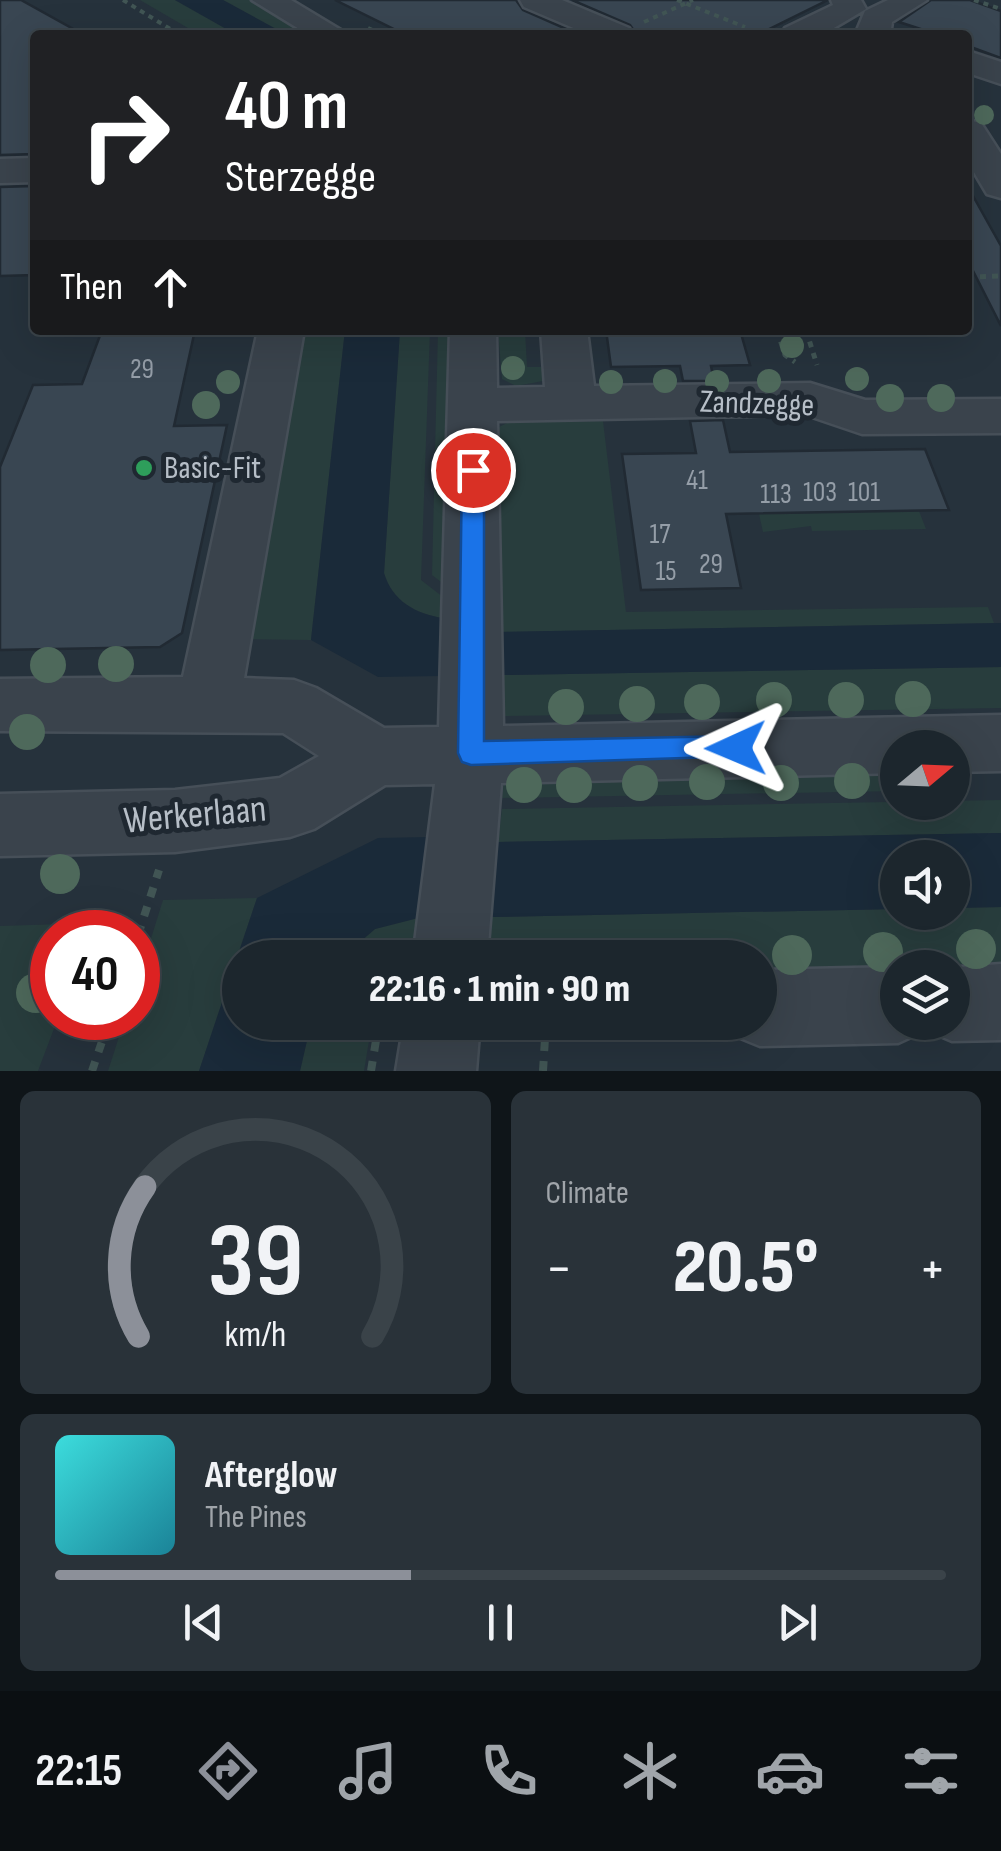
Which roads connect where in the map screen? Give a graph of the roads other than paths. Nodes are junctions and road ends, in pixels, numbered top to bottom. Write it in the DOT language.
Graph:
graph roads {
  1 [pos="330,0"];
  2 [pos="535,0"];
  3 [pos="912,0"];
  4 [pos="280,6"];
  5 [pos="870,21"];
  6 [pos="324,30"];
  7 [pos="606,30"];
  8 [pos="823,30"];
  9 [pos="972,63"];
  10 [pos="1001,74"];
  11 [pos="972,106"];
  12 [pos="1001,106"];
  13 [pos="972,138"];
  14 [pos="0,170"];
  15 [pos="30,170"];
  16 [pos="1001,186"];
  17 [pos="280,335"];
  18 [pos="473,335"];
  19 [pos="564,335"];
  20 [pos="571,403"];
  21 [pos="474,405"];
  22 [pos="1001,416"];
  23 [pos="209,703"];
  24 [pos="0,706"];
  25 [pos="1001,742"];
  26 [pos="471,753"];
  27 [pos="376,757"];
  28 [pos="0,825"];
  29 [pos="456,904"];
  30 [pos="1001,1002"];
  31 [pos="970,1003"];
  32 [pos="880,1005"];
  33 [pos="777,1008"];
  34 [pos="440,1040"];
  35 [pos="436,1071"];
  1 -- 4 [label="street"];
  2 -- 7 [label="street"];
  3 -- 5 [label="street"];
  4 -- 6 [label="street"];
  5 -- 8 [label="street"];
  9 -- 10 [label="street"];
  11 -- 12 [label="street"];
  13 -- 16 [label="street"];
  14 -- 15 [label="street"];
  17 -- 23 [label="street"];
  18 -- 21 [label="street"];
  19 -- 20 [label="street"];
  20 -- 21 [label="street, Zandzegge"];
  20 -- 22 [label="street, Zandzegge"];
  21 -- 26 [label="street"];
  23 -- 24 [label="street"];
  23 -- 27 [label="street"];
  25 -- 26 [label="street, Werkerlaan"];
  26 -- 27 [label="street, Werkerlaan"];
  26 -- 29 [label="street"];
  27 -- 28 [label="street, Werkerlaan"];
  30 -- 31 [label="street"];
  32 -- 33 [label="street"];
  34 -- 35 [label="street"];
}
